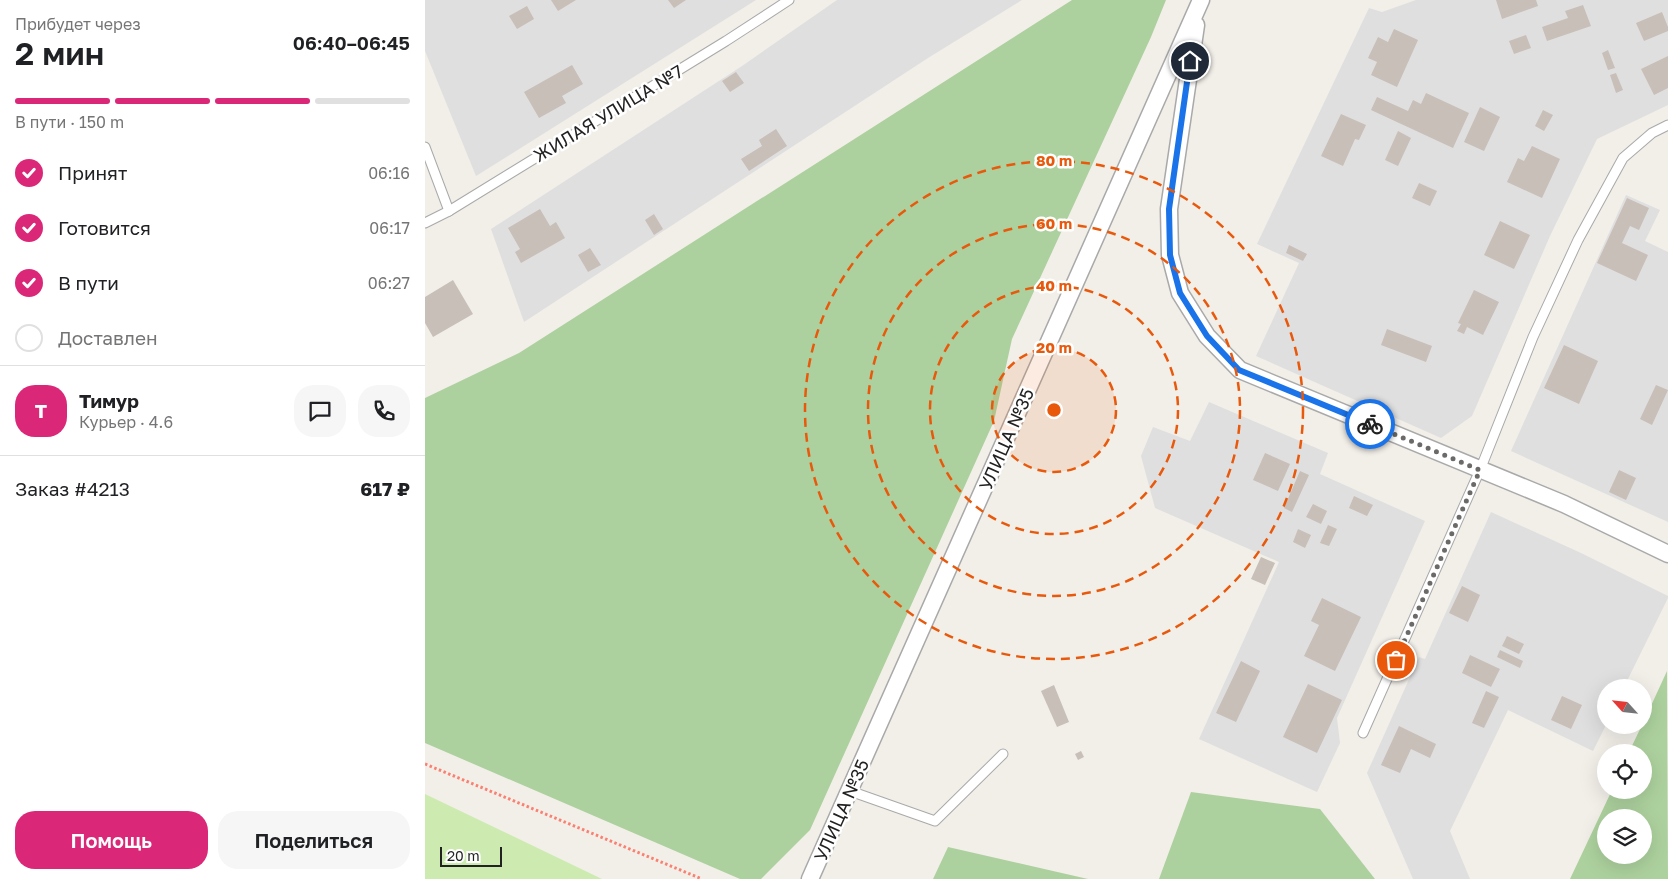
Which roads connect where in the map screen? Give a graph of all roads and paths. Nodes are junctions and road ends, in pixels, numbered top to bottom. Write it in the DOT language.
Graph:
graph roads {
  1 [pos="789,0"];
  2 [pos="1200,3"];
  3 [pos="1668,125"];
  4 [pos="425,147"];
  5 [pos="449,211"];
  6 [pos="425,223"];
  7 [pos="1480,470"];
  8 [pos="1668,554"];
  9 [pos="1363,733"];
  10 [pos="1003,754"];
  11 [pos="425,764"];
  12 [pos="850,791"];
  13 [pos="702,879"];
  14 [pos="810,879"];
  1 -- 5 [label="lane, ЖИЛАЯ УЛИЦА №7"];
  2 -- 7 [label="street"];
  2 -- 12 [label="street, УЛИЦА №35"];
  3 -- 7 [label="lane"];
  4 -- 5 [label="lane"];
  5 -- 6 [label="lane, ЖИЛАЯ УЛИЦА №7"];
  7 -- 8 [label="street"];
  7 -- 9 [label="lane"];
  10 -- 12 [label="lane"];
  11 -- 13 [label="path"];
  12 -- 14 [label="street, УЛИЦА №35"];
}
